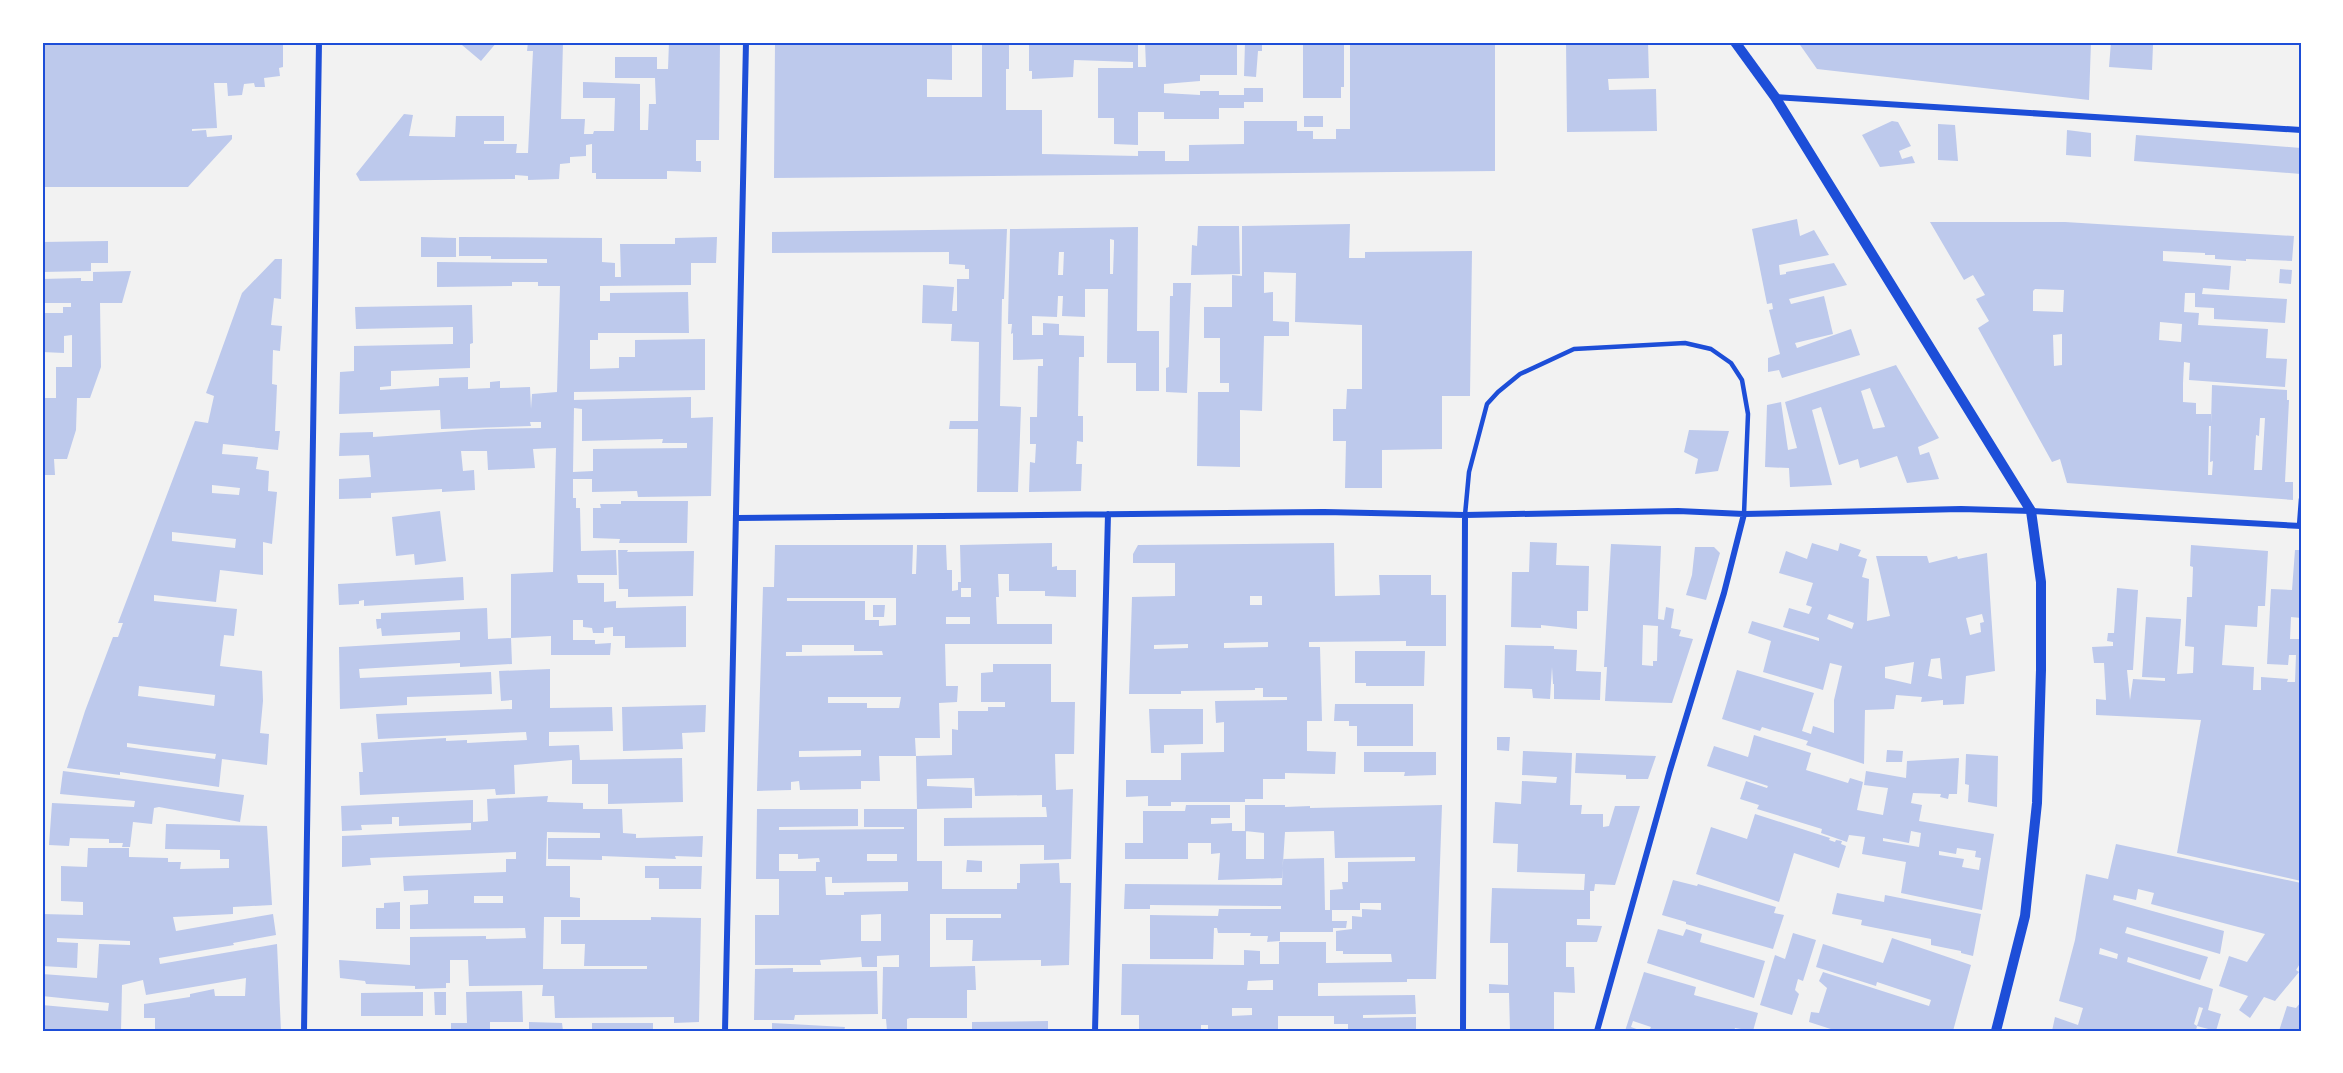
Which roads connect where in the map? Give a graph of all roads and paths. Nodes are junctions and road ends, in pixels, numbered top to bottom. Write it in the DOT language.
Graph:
graph roads {
  1 [pos="319,42"];
  2 [pos="746,42"];
  3 [pos="1735,42"];
  4 [pos="1775,97"];
  5 [pos="2301,130"];
  6 [pos="2301,499"];
  7 [pos="2031,511"];
  8 [pos="1108,514"];
  9 [pos="1744,514"];
  10 [pos="1465,515"];
  11 [pos="737,518"];
  12 [pos="2300,526"];
  13 [pos="304,1031"];
  14 [pos="725,1031"];
  15 [pos="1095,1031"];
  16 [pos="1463,1031"];
  17 [pos="1598,1031"];
  18 [pos="1996,1031"];
  1 -- 13 [label="street"];
  2 -- 11 [label="street"];
  3 -- 4 [label="street"];
  4 -- 5 [label="street"];
  4 -- 7 [label="street"];
  6 -- 12 [label="lane"];
  7 -- 9 [label="street"];
  7 -- 12 [label="street"];
  7 -- 18 [label="street"];
  8 -- 10 [label="street"];
  8 -- 11 [label="street"];
  8 -- 15 [label="street"];
  9 -- 10 [label="street"];
  9 -- 10 [label="lane"];
  9 -- 17 [label="street"];
  10 -- 16 [label="street"];
  11 -- 14 [label="street"];
}
